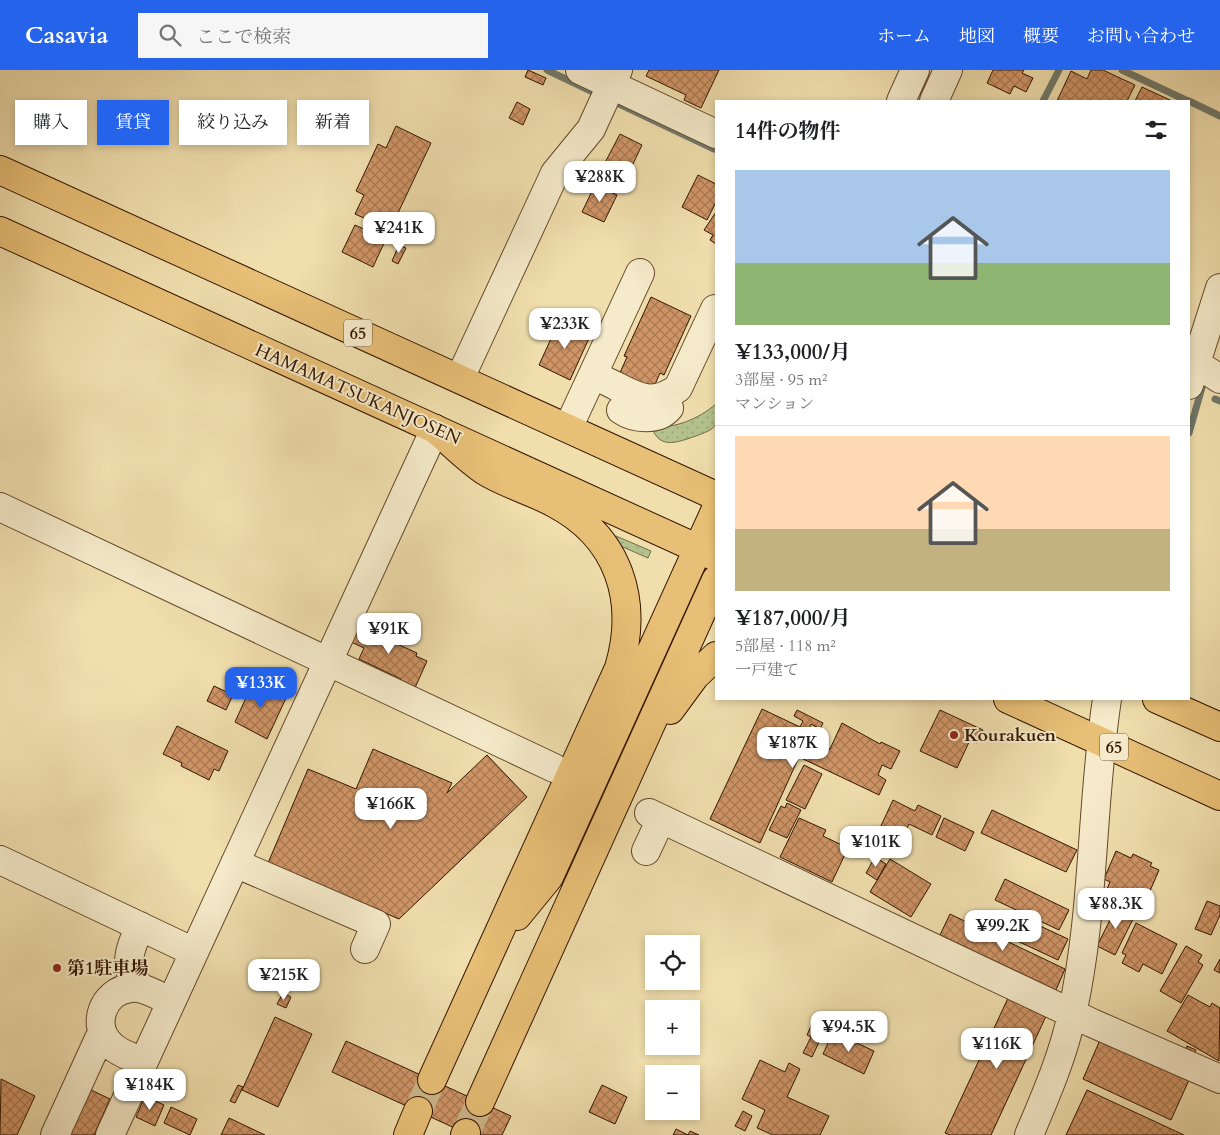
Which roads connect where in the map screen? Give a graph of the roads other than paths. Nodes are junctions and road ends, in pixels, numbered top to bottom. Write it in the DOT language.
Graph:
graph roads {
  1 [pos="580,70"];
  2 [pos="915,70"];
  3 [pos="948,70"];
  4 [pos="615,77"];
  5 [pos="901,100"];
  6 [pos="934,100"];
  7 [pos="715,133"];
  8 [pos="0,170"];
  9 [pos="0,231"];
  10 [pos="1220,288"];
  11 [pos="715,309"];
  12 [pos="1191,369"];
  13 [pos="460,378"];
  14 [pos="1220,379"];
  15 [pos="568,428"];
  16 [pos="435,429"];
  17 [pos="715,496"];
  18 [pos="0,507"];
  19 [pos="715,514"];
  20 [pos="707,553"];
  21 [pos="715,582"];
  22 [pos="715,657"];
  23 [pos="328,661"];
  24 [pos="1010,700"];
  25 [pos="1108,700"];
  26 [pos="1159,700"];
  27 [pos="1220,728"];
  28 [pos="1101,742"];
  29 [pos="638,754"];
  30 [pos="554,768"];
  31 [pos="1220,796"];
  32 [pos="646,851"];
  33 [pos="0,860"];
  34 [pos="235,863"];
  35 [pos="140,926"];
  36 [pos="493,947"];
  37 [pos="365,949"];
  38 [pos="194,952"];
  39 [pos="141,988"];
  40 [pos="171,1002"];
  41 [pos="1072,1014"];
  42 [pos="102,1032"];
  43 [pos="143,1062"];
  44 [pos="1220,1079"];
  45 [pos="432,1080"];
  46 [pos="480,1102"];
  47 [pos="55,1135"];
  48 [pos="110,1135"];
  49 [pos="1029,1135"];
  1 -- 4 [label="street"];
  2 -- 5 [label="street"];
  3 -- 6 [label="street"];
  4 -- 7 [label="street"];
  4 -- 13 [label="street"];
  8 -- 13 [label="main road, 65"];
  9 -- 16 [label="main road, HAMAMATSUKANJOSEN"];
  10 -- 12 [label="street"];
  11 -- 15 [label="street"];
  12 -- 14 [label="street"];
  13 -- 15 [label="main road, 65"];
  15 -- 17 [label="main road, 65"];
  16 -- 20 [label="main road, HAMAMATSUKANJOSEN"];
  16 -- 23 [label="street"];
  16 -- 36 [label="main road"];
  18 -- 23 [label="street"];
  19 -- 20 [label="main road"];
  20 -- 36 [label="main road"];
  21 -- 29 [label="main road"];
  22 -- 29 [label="main road"];
  23 -- 30 [label="street"];
  23 -- 34 [label="street"];
  24 -- 28 [label="main road, 65"];
  25 -- 28 [label="street"];
  26 -- 27 [label="main road"];
  28 -- 31 [label="main road, 65"];
  28 -- 41 [label="street"];
  29 -- 46 [label="main road"];
  32 -- 41 [label="street"];
  33 -- 35 [label="street"];
  34 -- 37 [label="street"];
  34 -- 38 [label="street"];
  35 -- 38 [label="street"];
  35 -- 39 [label="street"];
  36 -- 45 [label="main road"];
  38 -- 40 [label="street"];
  39 -- 40 [label="street"];
  39 -- 42 [label="street"];
  40 -- 43 [label="street"];
  41 -- 44 [label="street"];
  41 -- 49 [label="street"];
  42 -- 43 [label="street"];
  42 -- 47 [label="street"];
  43 -- 48 [label="street"];
}
